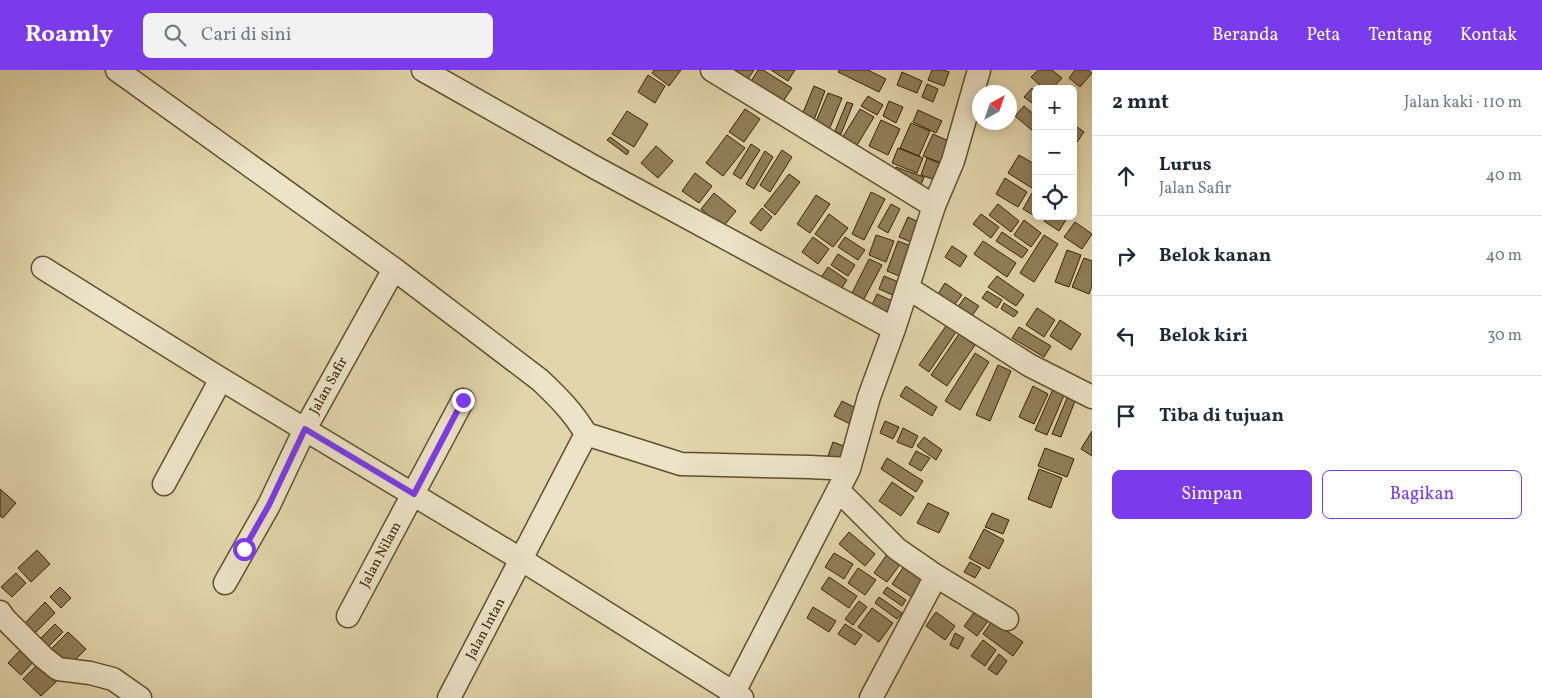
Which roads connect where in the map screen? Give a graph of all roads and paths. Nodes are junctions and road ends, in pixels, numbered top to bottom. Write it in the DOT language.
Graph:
graph roads {
  1 [pos="117,70"];
  2 [pos="423,70"];
  3 [pos="712,70"];
  4 [pos="980,70"];
  5 [pos="934,206"];
  6 [pos="43,268"];
  7 [pos="394,270"];
  8 [pos="908,288"];
  9 [pos="894,329"];
  10 [pos="221,379"];
  11 [pos="1092,397"];
  12 [pos="463,400"];
  13 [pos="305,429"];
  14 [pos="586,434"];
  15 [pos="849,469"];
  16 [pos="164,484"];
  17 [pos="838,490"];
  18 [pos="414,494"];
  19 [pos="522,560"];
  20 [pos="936,576"];
  21 [pos="225,583"];
  22 [pos="0,612"];
  23 [pos="348,616"];
  24 [pos="1007,620"];
  25 [pos="735,696"];
  26 [pos="140,698"];
  27 [pos="449,698"];
  28 [pos="871,698"];
  1 -- 7 [label="street"];
  2 -- 9 [label="street"];
  3 -- 5 [label="street"];
  4 -- 5 [label="street"];
  5 -- 8 [label="street"];
  6 -- 10 [label="street"];
  7 -- 13 [label="street, Jalan Safir"];
  7 -- 14 [label="street"];
  8 -- 9 [label="street"];
  8 -- 11 [label="street"];
  9 -- 15 [label="street"];
  10 -- 13 [label="street"];
  10 -- 16 [label="street"];
  12 -- 18 [label="street, Jalan Nilam"];
  13 -- 18 [label="street"];
  13 -- 21 [label="street, Jalan Safir"];
  14 -- 15 [label="street"];
  14 -- 19 [label="street, Jalan Intan"];
  15 -- 17 [label="street"];
  17 -- 20 [label="street"];
  17 -- 25 [label="street"];
  18 -- 19 [label="street"];
  18 -- 23 [label="street, Jalan Nilam"];
  19 -- 25 [label="street"];
  19 -- 27 [label="street, Jalan Intan"];
  20 -- 24 [label="street"];
  20 -- 28 [label="street"];
  22 -- 26 [label="street"];
}
